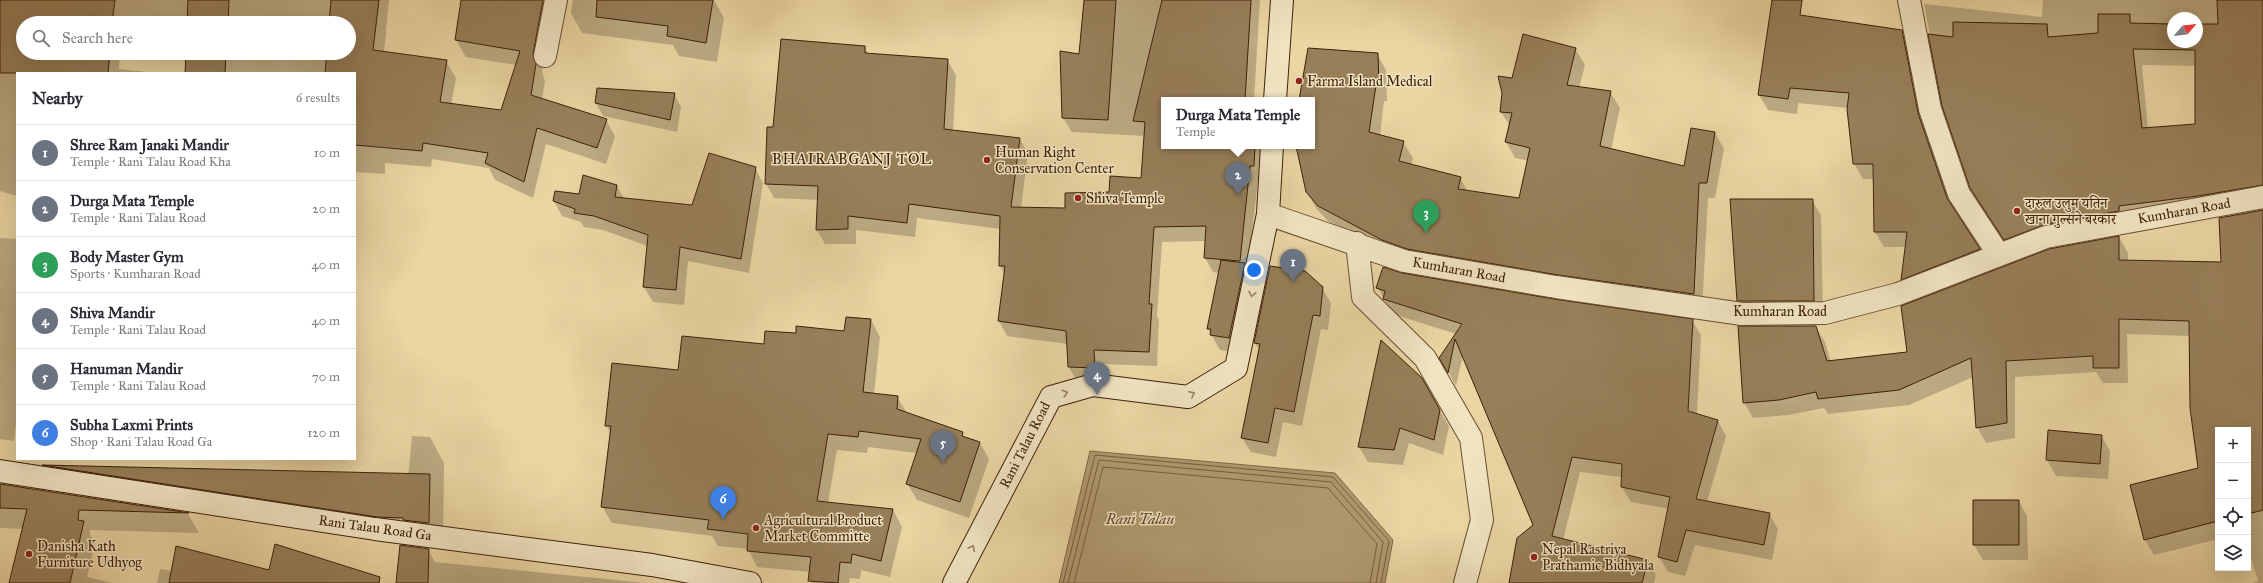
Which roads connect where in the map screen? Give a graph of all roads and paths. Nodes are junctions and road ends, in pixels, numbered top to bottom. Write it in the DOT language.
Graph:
graph roads {
  1 [pos="556,0"];
  2 [pos="1282,0"];
  3 [pos="1909,0"];
  4 [pos="545,56"];
  5 [pos="1276,97"];
  6 [pos="1272,149"];
  7 [pos="2263,197"];
  8 [pos="1268,214"];
  9 [pos="1357,243"];
  10 [pos="1999,255"];
  11 [pos="0,471"];
  12 [pos="750,583"];
  13 [pos="954,583"];
  14 [pos="1465,583"];
  1 -- 4 [label="street"];
  2 -- 5 [label="street"];
  3 -- 10 [label="street"];
  6 -- 8 [label="street"];
  7 -- 10 [label="street, Kumharan Road"];
  8 -- 9 [label="street, Kumharan Road"];
  8 -- 13 [label="street, Rani Talau Road"];
  9 -- 10 [label="street, Kumharan Road"];
  9 -- 14 [label="street"];
  11 -- 12 [label="street, Rani Talau Road Ga"];
}
